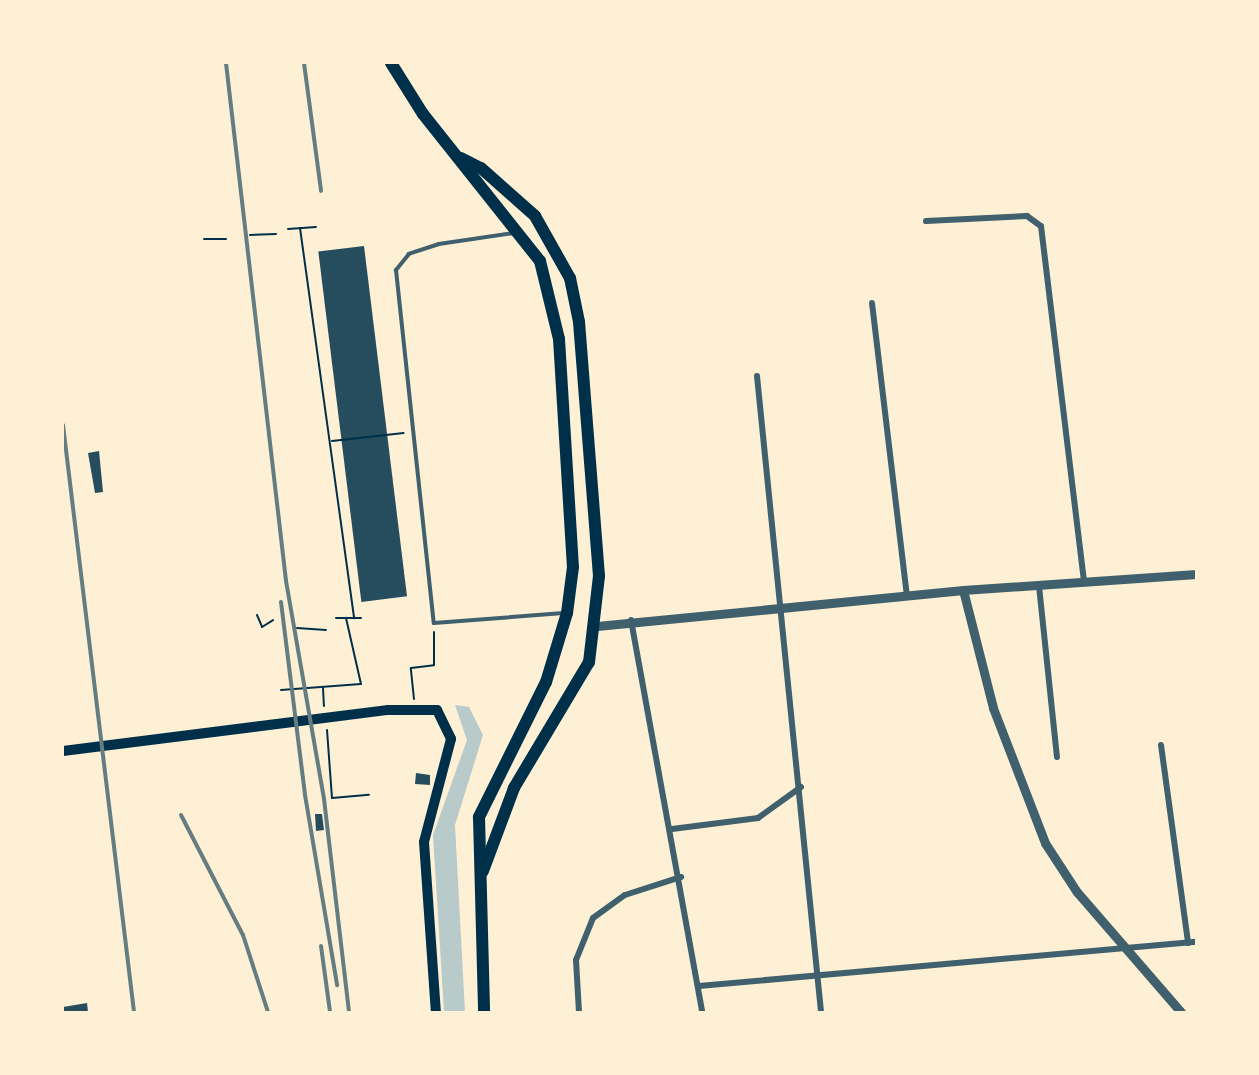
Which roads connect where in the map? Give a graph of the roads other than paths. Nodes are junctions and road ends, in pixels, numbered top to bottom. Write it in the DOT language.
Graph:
graph roads {
  1 [pos="391,63"];
  2 [pos="460,157"];
  3 [pos="926,221"];
  4 [pos="521,233"];
  5 [pos="872,303"];
  6 [pos="757,376"];
  7 [pos="1196,574"];
  8 [pos="1084,584"];
  9 [pos="1040,586"];
  10 [pos="963,590"];
  11 [pos="907,597"];
  12 [pos="782,611"];
  13 [pos="567,613"];
  14 [pos="631,619"];
  15 [pos="597,626"];
  16 [pos="1161,745"];
  17 [pos="63,752"];
  18 [pos="1057,757"];
  19 [pos="801,787"];
  20 [pos="672,829"];
  21 [pos="481,876"];
  22 [pos="681,877"];
  23 [pos="1196,942"];
  24 [pos="1188,943"];
  25 [pos="1127,949"];
  26 [pos="819,971"];
  27 [pos="699,986"];
  28 [pos="436,1012"];
  29 [pos="484,1012"];
  30 [pos="579,1012"];
  31 [pos="702,1012"];
  32 [pos="821,1012"];
  33 [pos="1181,1012"];
  1 -- 2 [label="main road"];
  2 -- 4 [label="main road"];
  2 -- 15 [label="main road"];
  3 -- 8 [label="street"];
  4 -- 13 [label="main road"];
  4 -- 13 [label="lane"];
  5 -- 11 [label="street"];
  6 -- 12 [label="street"];
  7 -- 8 [label="street"];
  8 -- 9 [label="street"];
  9 -- 10 [label="street"];
  9 -- 18 [label="street"];
  10 -- 11 [label="street"];
  10 -- 25 [label="street"];
  11 -- 12 [label="street"];
  12 -- 14 [label="street"];
  12 -- 19 [label="street"];
  13 -- 21 [label="main road"];
  14 -- 15 [label="street"];
  14 -- 20 [label="street"];
  15 -- 21 [label="main road"];
  16 -- 24 [label="street"];
  17 -- 28 [label="main road"];
  19 -- 20 [label="street"];
  19 -- 26 [label="street"];
  20 -- 22 [label="street"];
  21 -- 29 [label="main road"];
  22 -- 27 [label="street"];
  22 -- 30 [label="street"];
  23 -- 24 [label="street"];
  24 -- 25 [label="street"];
  25 -- 26 [label="street"];
  25 -- 33 [label="street"];
  26 -- 27 [label="street"];
  26 -- 32 [label="street"];
  27 -- 31 [label="street"];
}
